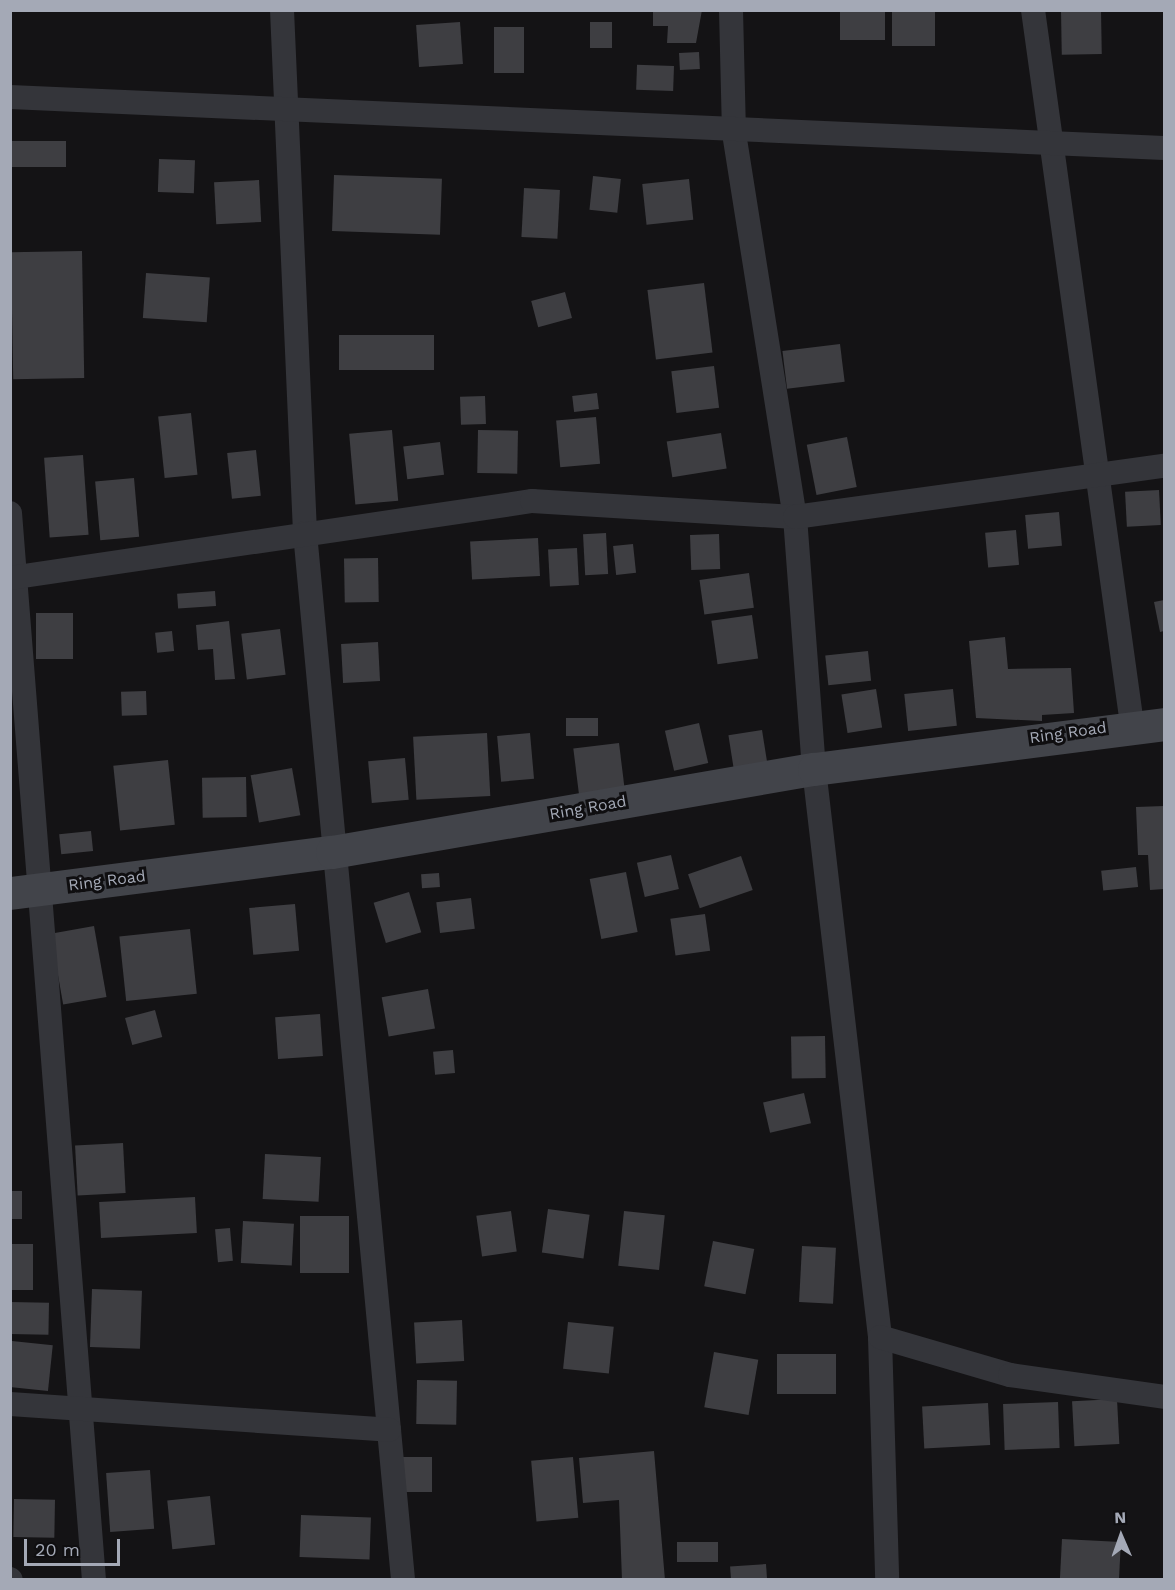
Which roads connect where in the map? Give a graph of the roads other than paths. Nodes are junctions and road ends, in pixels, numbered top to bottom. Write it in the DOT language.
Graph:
graph roads {
  1 [pos="282,10"];
  2 [pos="731,10"];
  3 [pos="1033,10"];
  4 [pos="10,97"];
  5 [pos="284,112"];
  6 [pos="734,133"];
  7 [pos="1051,144"];
  8 [pos="1164,148"];
  9 [pos="1164,466"];
  10 [pos="1100,475"];
  11 [pos="10,513"];
  12 [pos="795,517"];
  13 [pos="305,533"];
  14 [pos="14,578"];
  15 [pos="1154,723"];
  16 [pos="814,769"];
  17 [pos="332,852"];
  18 [pos="26,891"];
  19 [pos="880,1337"];
  20 [pos="1164,1397"];
  21 [pos="10,1404"];
  22 [pos="82,1408"];
  23 [pos="389,1430"];
  24 [pos="94,1580"];
  25 [pos="403,1580"];
  26 [pos="887,1580"];
  1 -- 5 [label="street"];
  2 -- 6 [label="street"];
  3 -- 7 [label="street"];
  4 -- 5 [label="street"];
  5 -- 6 [label="street"];
  5 -- 13 [label="street"];
  6 -- 7 [label="street"];
  6 -- 12 [label="street"];
  7 -- 8 [label="street"];
  7 -- 10 [label="street"];
  9 -- 10 [label="street"];
  10 -- 12 [label="street"];
  10 -- 15 [label="street"];
  11 -- 14 [label="street"];
  12 -- 13 [label="street"];
  12 -- 16 [label="street"];
  13 -- 14 [label="street"];
  13 -- 17 [label="street"];
  14 -- 18 [label="street"];
  15 -- 16 [label="street, Ring Road"];
  16 -- 17 [label="street, Ring Road"];
  16 -- 19 [label="street"];
  17 -- 18 [label="street, Ring Road"];
  17 -- 23 [label="street"];
  18 -- 22 [label="street"];
  19 -- 20 [label="street"];
  19 -- 26 [label="street"];
  21 -- 22 [label="street"];
  22 -- 23 [label="street"];
  22 -- 24 [label="street"];
  23 -- 25 [label="street"];
}
